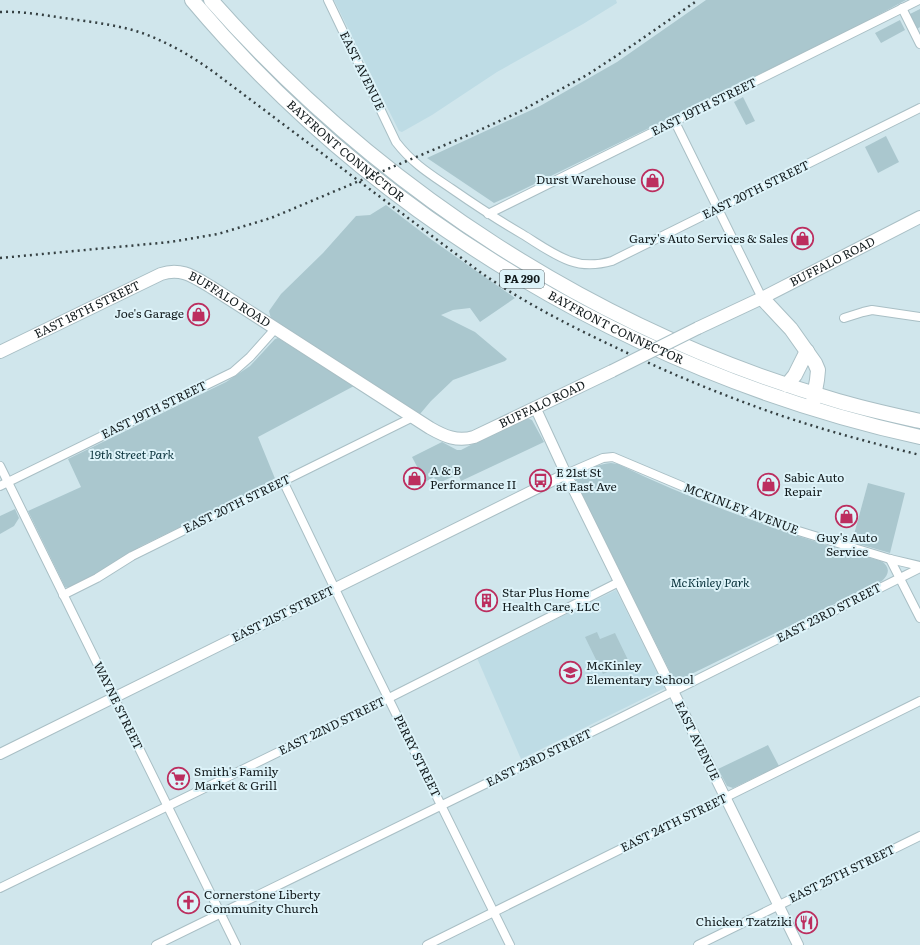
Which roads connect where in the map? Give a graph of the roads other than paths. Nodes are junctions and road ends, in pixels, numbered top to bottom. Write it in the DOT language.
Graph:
graph roads {
  1 [pos="211,0"];
  2 [pos="328,0"];
  3 [pos="919,0"];
  4 [pos="193,2"];
  5 [pos="902,8"];
  6 [pos="920,44"];
  7 [pos="920,108"];
  8 [pos="675,122"];
  9 [pos="717,209"];
  10 [pos="488,214"];
  11 [pos="920,217"];
  12 [pos="590,265"];
  13 [pos="175,270"];
  14 [pos="762,298"];
  15 [pos="920,317"];
  16 [pos="844,318"];
  17 [pos="275,329"];
  18 [pos="807,351"];
  19 [pos="0,352"];
  20 [pos="787,385"];
  21 [pos="815,394"];
  22 [pos="535,407"];
  23 [pos="811,408"];
  24 [pos="413,417"];
  25 [pos="920,422"];
  26 [pos="920,437"];
  27 [pos="0,466"];
  28 [pos="566,474"];
  29 [pos="283,481"];
  30 [pos="4,484"];
  31 [pos="890,559"];
  32 [pos="920,567"];
  33 [pos="900,577"];
  34 [pos="619,582"];
  35 [pos="335,589"];
  36 [pos="62,595"];
  37 [pos="920,618"];
  38 [pos="673,691"];
  39 [pos="114,698"];
  40 [pos="388,698"];
  41 [pos="920,701"];
  42 [pos="0,754"];
  43 [pos="725,798"];
  44 [pos="441,805"];
  45 [pos="167,806"];
  46 [pos="920,836"];
  47 [pos="0,888"];
  48 [pos="778,906"];
  49 [pos="494,912"];
  50 [pos="220,913"];
  51 [pos="156,945"];
  52 [pos="236,945"];
  53 [pos="427,945"];
  54 [pos="510,945"];
  55 [pos="698,945"];
  56 [pos="798,945"];
  1 -- 20 [label="highway, BAYFRONT CONNECTOR / PA 290"];
  2 -- 10 [label="street, EAST AVENUE"];
  3 -- 5 [label="street, EAST 19TH STREET"];
  4 -- 23 [label="highway, BAYFRONT CONNECTOR / PA 290"];
  5 -- 6 [label="street"];
  5 -- 8 [label="street, EAST 19TH STREET"];
  7 -- 9 [label="street, EAST 20TH STREET"];
  8 -- 9 [label="street"];
  8 -- 10 [label="street, EAST 19TH STREET"];
  9 -- 12 [label="street, EAST 20TH STREET"];
  9 -- 14 [label="street"];
  10 -- 12 [label="street, EAST AVENUE"];
  11 -- 14 [label="main road, BUFFALO ROAD"];
  13 -- 17 [label="main road, BUFFALO ROAD"];
  13 -- 19 [label="main road, EAST 18TH STREET"];
  14 -- 18 [label="highway"];
  14 -- 22 [label="main road, BUFFALO ROAD, bridge"];
  15 -- 16 [label="street"];
  17 -- 24 [label="main road, BUFFALO ROAD"];
  17 -- 30 [label="street, EAST 19TH STREET"];
  18 -- 20 [label="highway"];
  18 -- 21 [label="highway"];
  20 -- 21 [label="highway, BAYFRONT CONNECTOR / PA 290"];
  21 -- 23 [label="highway"];
  21 -- 25 [label="highway, BAYFRONT CONNECTOR / PA 290"];
  22 -- 24 [label="main road, BUFFALO ROAD"];
  22 -- 28 [label="street, EAST AVENUE"];
  23 -- 26 [label="highway, BAYFRONT CONNECTOR / PA 290"];
  24 -- 29 [label="street, EAST 20TH STREET"];
  27 -- 30 [label="street, WAYNE STREET"];
  28 -- 31 [label="street, MCKINLEY AVENUE"];
  28 -- 34 [label="street, EAST AVENUE"];
  28 -- 35 [label="street, EAST 21ST STREET"];
  29 -- 35 [label="street, PERRY STREET"];
  29 -- 36 [label="street, EAST 20TH STREET"];
  30 -- 36 [label="street, WAYNE STREET"];
  31 -- 32 [label="street, MCKINLEY AVENUE"];
  31 -- 33 [label="street"];
  32 -- 33 [label="street, EAST 23RD STREET"];
  33 -- 37 [label="street"];
  33 -- 38 [label="street, EAST 23RD STREET"];
  34 -- 38 [label="street, EAST AVENUE"];
  34 -- 40 [label="street, EAST 22ND STREET"];
  35 -- 39 [label="street, EAST 21ST STREET"];
  35 -- 40 [label="street, PERRY STREET"];
  36 -- 39 [label="street, WAYNE STREET"];
  38 -- 43 [label="street, EAST AVENUE"];
  38 -- 44 [label="street, EAST 23RD STREET"];
  39 -- 42 [label="street, EAST 21ST STREET"];
  39 -- 45 [label="street, WAYNE STREET"];
  40 -- 44 [label="street, PERRY STREET"];
  40 -- 45 [label="street, EAST 22ND STREET"];
  41 -- 43 [label="street, EAST 24TH STREET"];
  43 -- 48 [label="street, EAST AVENUE"];
  43 -- 49 [label="street, EAST 24TH STREET"];
  44 -- 49 [label="street, PERRY STREET"];
  44 -- 50 [label="street, EAST 23RD STREET"];
  45 -- 47 [label="street, EAST 22ND STREET"];
  45 -- 50 [label="street, WAYNE STREET"];
  46 -- 48 [label="street, EAST 25TH STREET"];
  48 -- 55 [label="street, EAST 25TH STREET"];
  48 -- 56 [label="street, EAST AVENUE"];
  49 -- 53 [label="street, EAST 24TH STREET"];
  49 -- 54 [label="street, PERRY STREET"];
  50 -- 51 [label="street, EAST 23RD STREET"];
  50 -- 52 [label="street, WAYNE STREET"];
}
